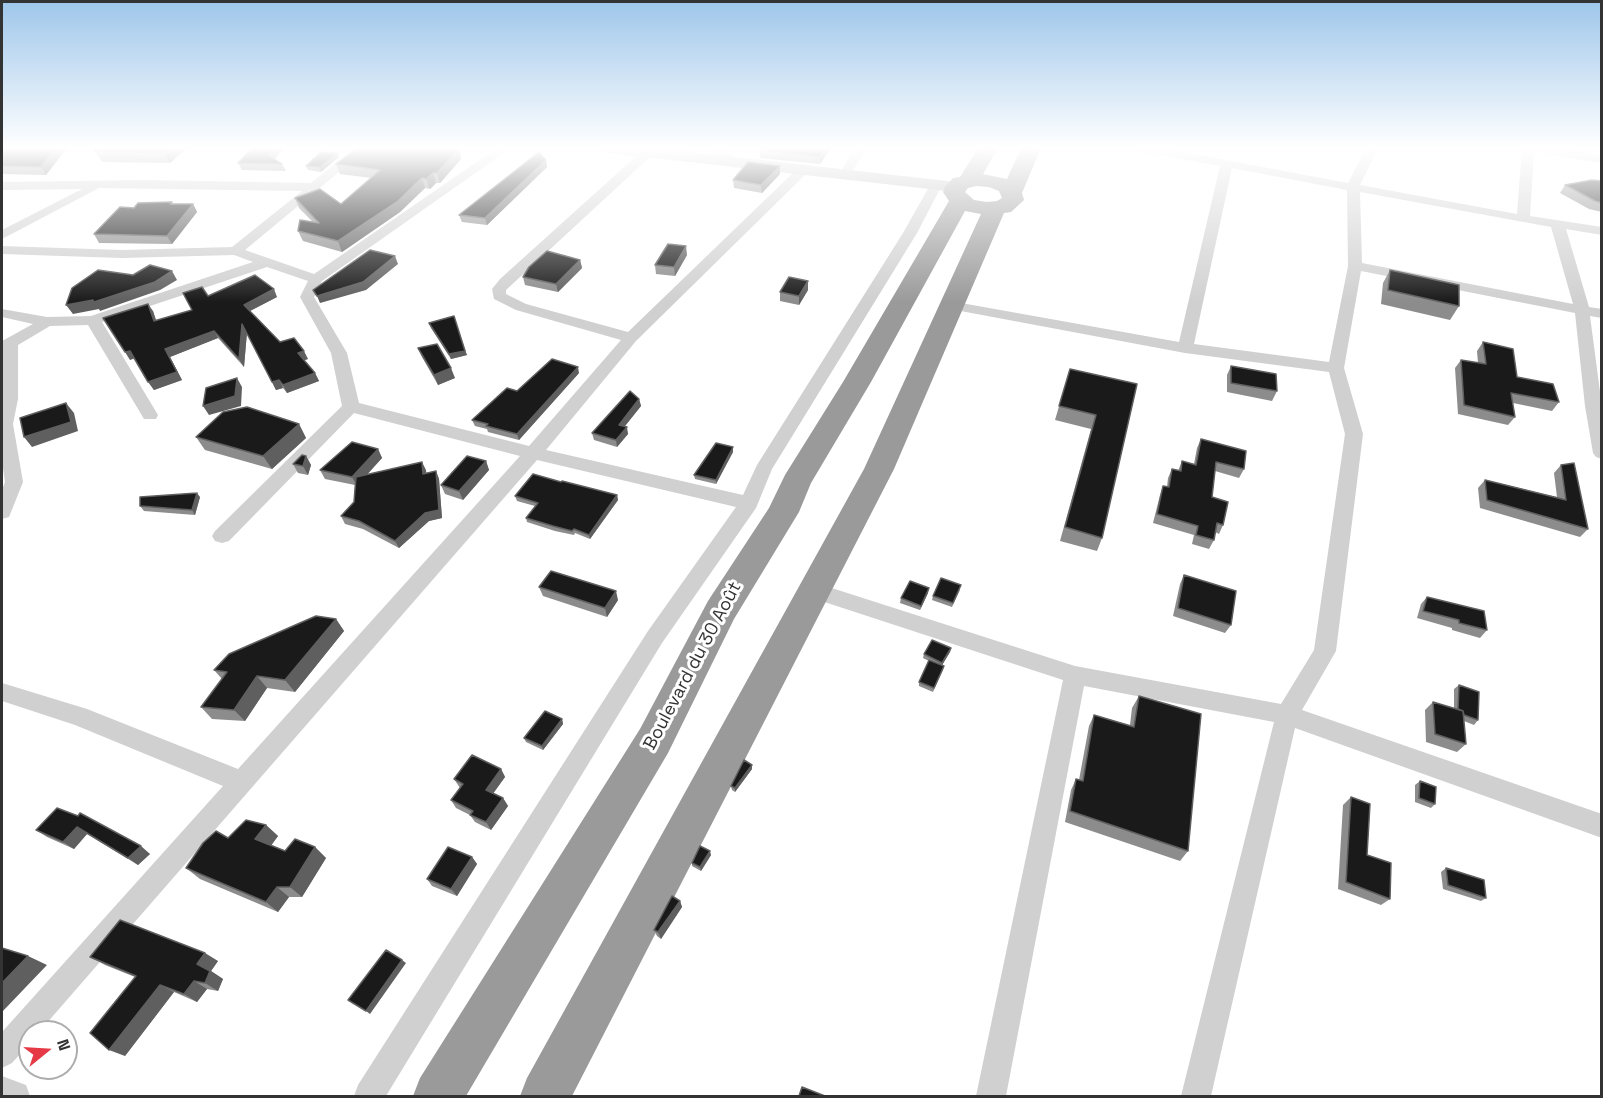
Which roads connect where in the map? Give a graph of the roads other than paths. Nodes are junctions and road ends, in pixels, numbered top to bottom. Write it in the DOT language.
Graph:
graph roads {
  1 [pos="71,199"];
  2 [pos="300,199"];
  3 [pos="430,199"];
  4 [pos="596,199"];
  5 [pos="773,199"];
  6 [pos="945,199"];
  7 [pos="950,199"];
  8 [pos="966,199"];
  9 [pos="1219,199"];
  10 [pos="1353,199"];
  11 [pos="1426,199"];
  12 [pos="1524,199"];
  13 [pos="1004,200"];
  14 [pos="1523,217"];
  15 [pos="1557,223"];
  16 [pos="1602,231"];
  17 [pos="2,235"];
  18 [pos="2,250"];
  19 [pos="235,251"];
  20 [pos="267,262"];
  21 [pos="1355,266"];
  22 [pos="316,279"];
  23 [pos="950,305"];
  24 [pos="1582,310"];
  25 [pos="2,313"];
  26 [pos="1602,314"];
  27 [pos="93,320"];
  28 [pos="47,322"];
  29 [pos="631,338"];
  30 [pos="6,346"];
  31 [pos="1185,348"];
  32 [pos="1336,368"];
  33 [pos="351,407"];
  34 [pos="1597,407"];
  35 [pos="150,415"];
  36 [pos="533,453"];
  37 [pos="1602,453"];
  38 [pos="749,503"];
  39 [pos="2,512"];
  40 [pos="222,536"];
  41 [pos="813,590"];
  42 [pos="1075,675"];
  43 [pos="2,692"];
  44 [pos="1287,715"];
  45 [pos="242,782"];
  46 [pos="1602,826"];
  47 [pos="2,1053"];
  48 [pos="2,1090"];
  49 [pos="15,1096"];
  50 [pos="369,1096"];
  51 [pos="438,1096"];
  52 [pos="545,1096"];
  53 [pos="991,1096"];
  54 [pos="1196,1096"];
  1 -- 17 [label="street"];
  2 -- 19 [label="street"];
  3 -- 22 [label="street"];
  4 -- 29 [label="street"];
  5 -- 29 [label="street"];
  6 -- 38 [label="street"];
  7 -- 51 [label="highway, Boulevard du 30 Août"];
  8 -- 13 [label="highway"];
  9 -- 31 [label="street"];
  10 -- 21 [label="street"];
  11 -- 14 [label="street"];
  12 -- 14 [label="street"];
  13 -- 23 [label="highway"];
  14 -- 15 [label="street"];
  15 -- 16 [label="street"];
  15 -- 24 [label="street"];
  18 -- 19 [label="street"];
  19 -- 20 [label="street"];
  20 -- 22 [label="street"];
  20 -- 27 [label="street"];
  21 -- 24 [label="street"];
  21 -- 32 [label="street"];
  22 -- 33 [label="street"];
  23 -- 31 [label="street"];
  23 -- 41 [label="highway"];
  24 -- 26 [label="street"];
  24 -- 34 [label="street"];
  25 -- 28 [label="street"];
  27 -- 28 [label="street"];
  27 -- 35 [label="street"];
  28 -- 30 [label="street"];
  29 -- 36 [label="street"];
  30 -- 39 [label="street"];
  31 -- 32 [label="street"];
  32 -- 44 [label="street"];
  33 -- 36 [label="street"];
  33 -- 40 [label="street"];
  34 -- 37 [label="street"];
  36 -- 38 [label="street"];
  36 -- 45 [label="street"];
  38 -- 50 [label="street"];
  41 -- 42 [label="street"];
  41 -- 52 [label="highway"];
  42 -- 44 [label="street"];
  42 -- 53 [label="street"];
  43 -- 45 [label="street"];
  44 -- 46 [label="street"];
  44 -- 54 [label="street"];
  45 -- 47 [label="street"];
  48 -- 49 [label="street"];
}
